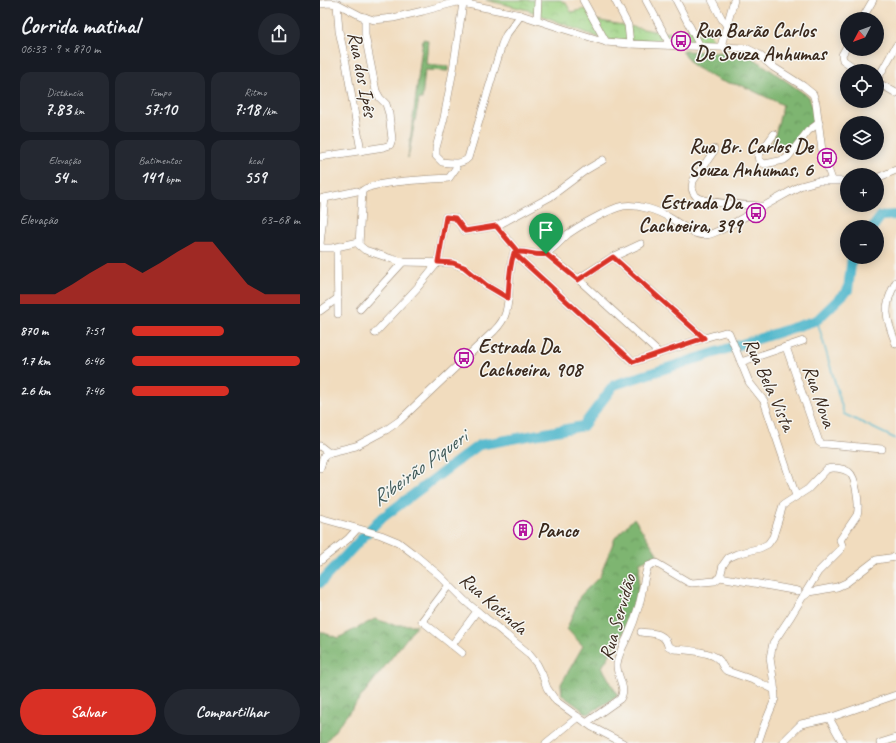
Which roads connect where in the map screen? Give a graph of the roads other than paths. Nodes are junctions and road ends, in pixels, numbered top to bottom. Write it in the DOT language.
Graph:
graph roads {
  1 [pos="538,0"];
  2 [pos="583,0"];
  3 [pos="615,0"];
  4 [pos="646,0"];
  5 [pos="676,0"];
  6 [pos="712,0"];
  7 [pos="734,0"];
  8 [pos="873,0"];
  9 [pos="458,2"];
  10 [pos="320,4"];
  11 [pos="337,4"];
  12 [pos="866,12"];
  13 [pos="521,15"];
  14 [pos="365,17"];
  15 [pos="537,20"];
  16 [pos="727,26"];
  17 [pos="606,42"];
  18 [pos="630,44"];
  19 [pos="668,45"];
  20 [pos="700,46"];
  21 [pos="721,46"];
  22 [pos="896,46"];
  23 [pos="842,56"];
  24 [pos="848,64"];
  25 [pos="884,68"];
  26 [pos="884,85"];
  27 [pos="896,93"];
  28 [pos="819,123"];
  29 [pos="774,134"];
  30 [pos="714,149"];
  31 [pos="361,150"];
  32 [pos="320,155"];
  33 [pos="603,160"];
  34 [pos="456,168"];
  35 [pos="895,172"];
  36 [pos="884,176"];
  37 [pos="832,180"];
  38 [pos="840,181"];
  39 [pos="357,191"];
  40 [pos="322,199"];
  41 [pos="762,206"];
  42 [pos="321,224"];
  43 [pos="496,226"];
  44 [pos="359,242"];
  45 [pos="641,244"];
  46 [pos="337,247"];
  47 [pos="516,252"];
  48 [pos="546,254"];
  49 [pos="613,257"];
  50 [pos="403,262"];
  51 [pos="438,262"];
  52 [pos="578,280"];
  53 [pos="896,282"];
  54 [pos="338,298"];
  55 [pos="508,298"];
  56 [pos="360,309"];
  57 [pos="320,311"];
  58 [pos="338,314"];
  59 [pos="375,333"];
  60 [pos="704,338"];
  61 [pos="803,341"];
  62 [pos="896,344"];
  63 [pos="786,347"];
  64 [pos="660,353"];
  65 [pos="741,362"];
  66 [pos="320,446"];
  67 [pos="882,449"];
  68 [pos="329,453"];
  69 [pos="320,468"];
  70 [pos="796,496"];
  71 [pos="320,518"];
  72 [pos="357,529"];
  73 [pos="896,558"];
  74 [pos="320,562"];
  75 [pos="720,577"];
  76 [pos="449,585"];
  77 [pos="798,591"];
  78 [pos="802,598"];
  79 [pos="478,611"];
  80 [pos="641,632"];
  81 [pos="452,645"];
  82 [pos="462,653"];
  83 [pos="775,690"];
  84 [pos="896,695"];
  85 [pos="578,717"];
  86 [pos="829,718"];
  87 [pos="586,723"];
  88 [pos="896,738"];
  89 [pos="546,743"];
  90 [pos="623,743"];
  91 [pos="758,743"];
  92 [pos="782,743"];
  93 [pos="843,743"];
  94 [pos="880,743"];
  1 -- 15 [label="street"];
  2 -- 17 [label="street"];
  3 -- 18 [label="street"];
  4 -- 19 [label="street"];
  5 -- 20 [label="street"];
  6 -- 16 [label="street"];
  7 -- 16 [label="street"];
  8 -- 12 [label="street"];
  9 -- 13 [label="street"];
  9 -- 13 [label="street"];
  9 -- 14 [label="street"];
  10 -- 11 [label="street"];
  11 -- 14 [label="street"];
  11 -- 31 [label="street, Rua dos Ipês"];
  13 -- 15 [label="street"];
  14 -- 31 [label="street"];
  15 -- 17 [label="street"];
  16 -- 21 [label="street"];
  17 -- 18 [label="street"];
  18 -- 19 [label="street"];
  19 -- 20 [label="street"];
  20 -- 21 [label="street"];
  21 -- 28 [label="street"];
  22 -- 25 [label="street"];
  23 -- 24 [label="street"];
  26 -- 27 [label="street"];
  28 -- 29 [label="street"];
  28 -- 37 [label="street"];
  30 -- 41 [label="street"];
  31 -- 32 [label="street"];
  33 -- 43 [label="street"];
  34 -- 44 [label="street"];
  35 -- 36 [label="street"];
  37 -- 38 [label="street"];
  37 -- 41 [label="street"];
  39 -- 40 [label="street"];
  40 -- 42 [label="street"];
  41 -- 48 [label="street"];
  42 -- 46 [label="street"];
  43 -- 47 [label="street"];
  43 -- 51 [label="street"];
  44 -- 46 [label="street"];
  44 -- 50 [label="street"];
  45 -- 49 [label="street"];
  46 -- 54 [label="street"];
  47 -- 48 [label="street"];
  47 -- 55 [label="street"];
  47 -- 64 [label="street"];
  48 -- 52 [label="street"];
  49 -- 52 [label="street"];
  49 -- 60 [label="street"];
  50 -- 51 [label="street"];
  50 -- 56 [label="street"];
  51 -- 55 [label="street"];
  51 -- 59 [label="street"];
  52 -- 64 [label="street"];
  53 -- 62 [label="street"];
  54 -- 57 [label="street"];
  54 -- 58 [label="street"];
  55 -- 68 [label="street"];
  60 -- 64 [label="street"];
  60 -- 65 [label="street, Rua Bela Vista"];
  61 -- 63 [label="street"];
  63 -- 65 [label="street"];
  63 -- 67 [label="street, Rua Nova"];
  65 -- 70 [label="street, Rua Bela Vista"];
  66 -- 68 [label="street"];
  68 -- 69 [label="street"];
  70 -- 75 [label="street"];
  70 -- 78 [label="street"];
  71 -- 72 [label="street, Rua Kotinda"];
  72 -- 74 [label="street"];
  72 -- 76 [label="street, Rua Kotinda"];
  73 -- 78 [label="street"];
  75 -- 77 [label="street"];
  75 -- 87 [label="street, Rua Servidão"];
  76 -- 79 [label="street, Rua Kotinda"];
  76 -- 81 [label="street"];
  78 -- 83 [label="street"];
  79 -- 81 [label="street"];
  79 -- 85 [label="street, Rua Kotinda"];
  80 -- 83 [label="street"];
  81 -- 82 [label="street"];
  83 -- 91 [label="street"];
  84 -- 86 [label="street"];
  85 -- 87 [label="street, Rua Kotinda"];
  85 -- 89 [label="street"];
  86 -- 92 [label="street"];
  86 -- 93 [label="street"];
  87 -- 90 [label="street, Rua Kotinda"];
  88 -- 94 [label="street"];
}
